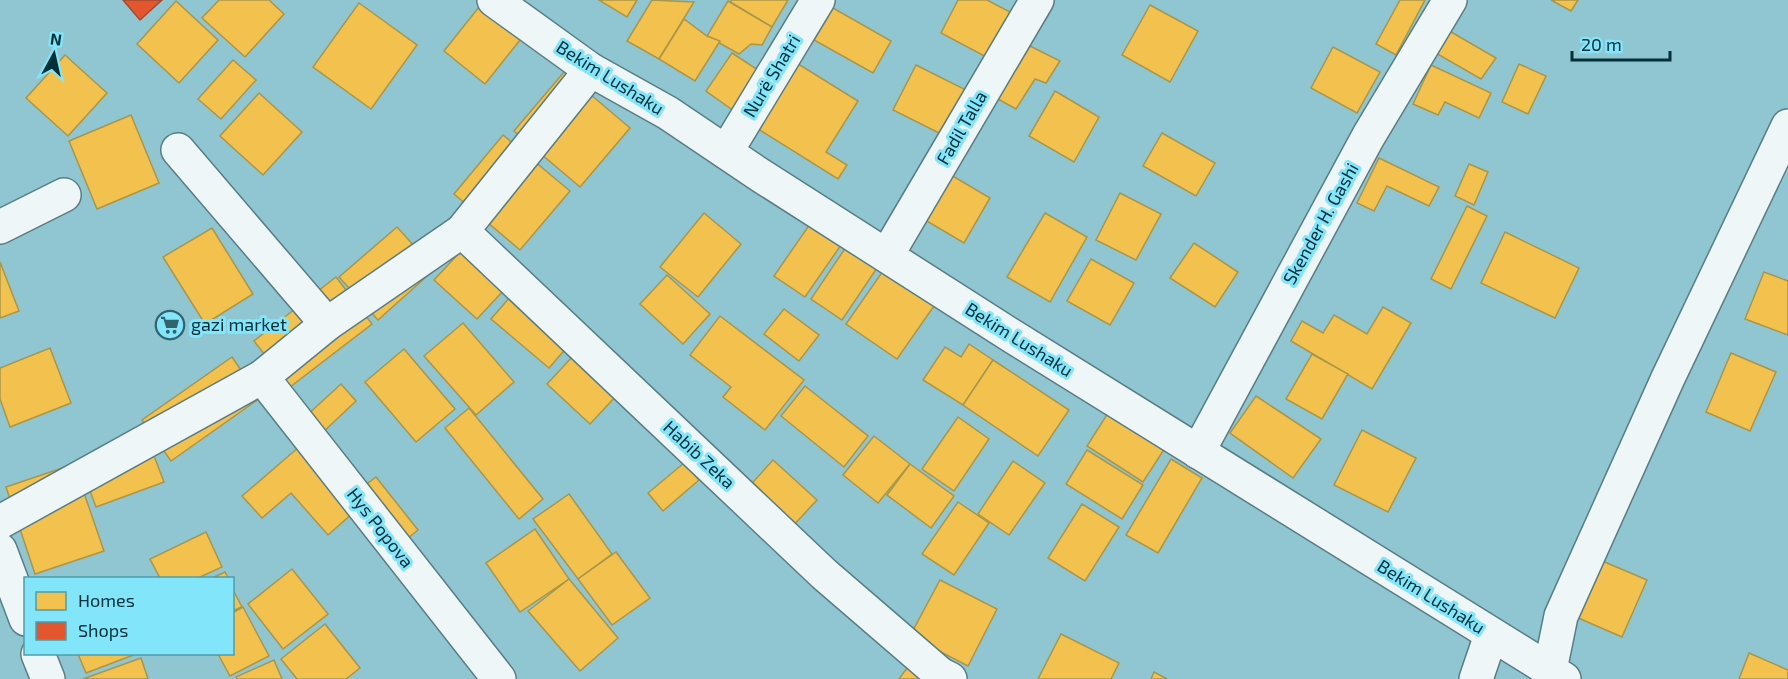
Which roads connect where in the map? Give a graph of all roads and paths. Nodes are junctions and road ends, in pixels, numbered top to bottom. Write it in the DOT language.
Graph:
graph roads {
  1 [pos="494,0"];
  2 [pos="818,0"];
  3 [pos="1037,0"];
  4 [pos="1450,0"];
  5 [pos="591,70"];
  6 [pos="1788,126"];
  7 [pos="178,150"];
  8 [pos="726,153"];
  9 [pos="64,195"];
  10 [pos="0,227"];
  11 [pos="462,231"];
  12 [pos="887,255"];
  13 [pos="327,324"];
  14 [pos="262,377"];
  15 [pos="1198,452"];
  16 [pos="0,522"];
  17 [pos="0,550"];
  18 [pos="24,614"];
  19 [pos="1491,635"];
  20 [pos="38,655"];
  21 [pos="1557,675"];
  22 [pos="942,677"];
  23 [pos="48,679"];
  24 [pos="499,679"];
  25 [pos="1476,679"];
  1 -- 5 [label="street, Bekim Lushaku"];
  2 -- 8 [label="street, Nurë Shatri"];
  3 -- 12 [label="street, Fadil Talla"];
  4 -- 15 [label="street, Skender H. Gashi"];
  5 -- 8 [label="street, Bekim Lushaku"];
  5 -- 11 [label="street"];
  6 -- 21 [label="street, Bekim Lushaku"];
  7 -- 13 [label="street"];
  8 -- 12 [label="street, Bekim Lushaku"];
  9 -- 10 [label="street"];
  11 -- 13 [label="street"];
  11 -- 22 [label="street, Habib Zeka"];
  12 -- 15 [label="street, Bekim Lushaku"];
  13 -- 14 [label="street"];
  14 -- 16 [label="street"];
  14 -- 24 [label="street, Hys Popova"];
  15 -- 19 [label="street, Bekim Lushaku"];
  17 -- 18 [label="street"];
  19 -- 21 [label="street, Bekim Lushaku"];
  19 -- 25 [label="street"];
  20 -- 23 [label="street"];
}
